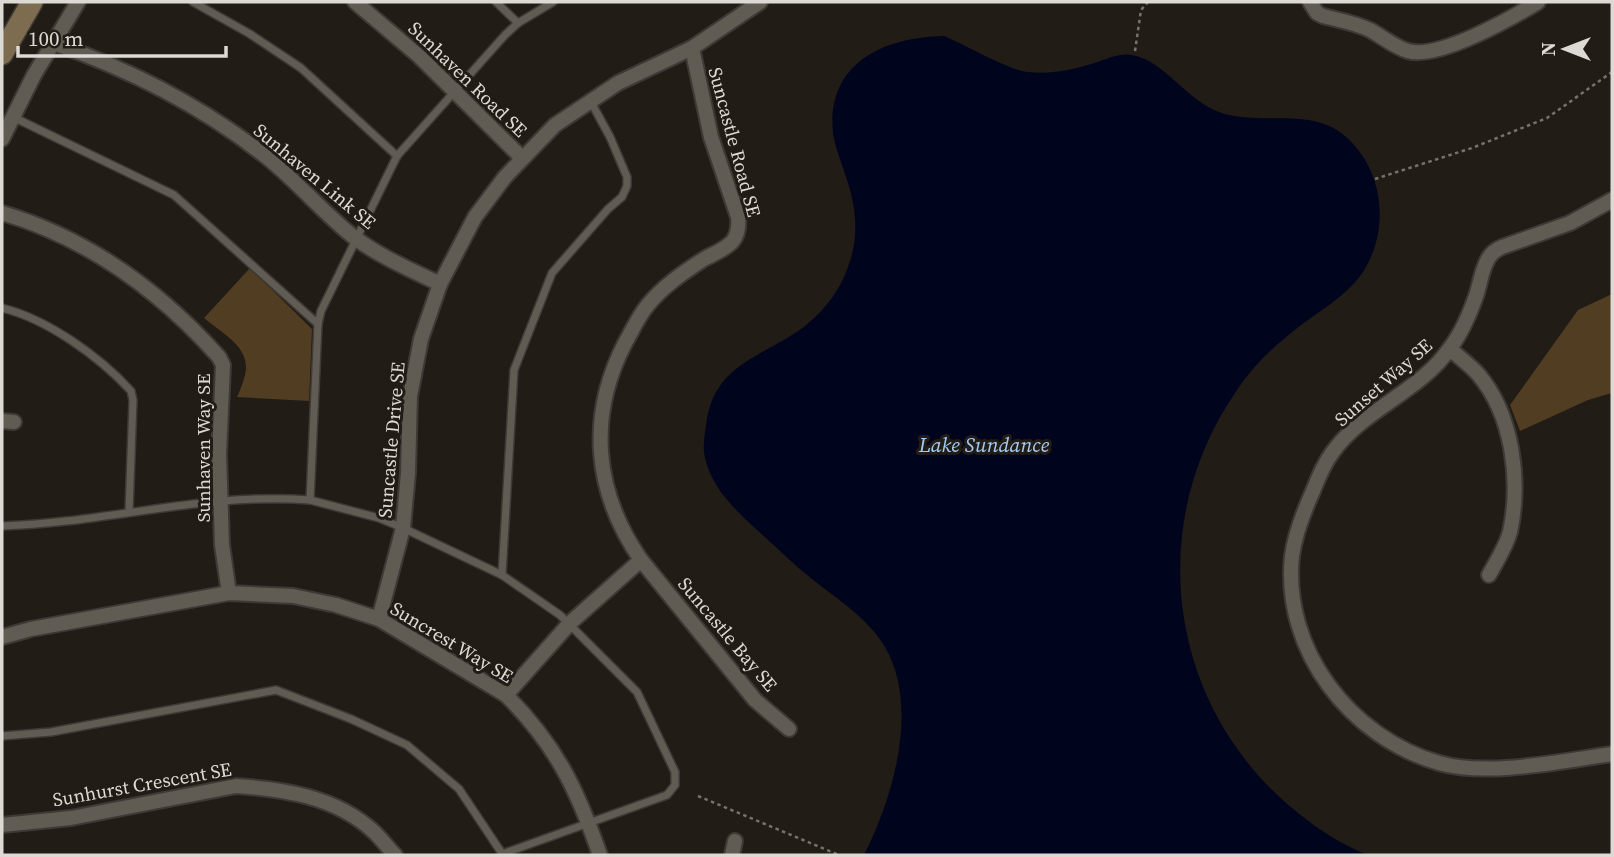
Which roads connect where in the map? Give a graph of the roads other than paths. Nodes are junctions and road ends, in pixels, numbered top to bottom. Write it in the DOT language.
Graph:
graph roads {
  1 [pos="32,2"];
  2 [pos="78,2"];
  3 [pos="193,2"];
  4 [pos="355,2"];
  5 [pos="496,2"];
  6 [pos="553,2"];
  7 [pos="760,2"];
  8 [pos="1310,2"];
  9 [pos="1538,2"];
  10 [pos="518,23"];
  11 [pos="53,43"];
  12 [pos="692,48"];
  13 [pos="2,54"];
  14 [pos="455,91"];
  15 [pos="590,101"];
  16 [pos="12,117"];
  17 [pos="2,139"];
  18 [pos="397,156"];
  19 [pos="522,158"];
  20 [pos="1612,200"];
  21 [pos="2,213"];
  22 [pos="356,238"];
  23 [pos="440,284"];
  24 [pos="2,308"];
  25 [pos="318,324"];
  26 [pos="1450,349"];
  27 [pos="220,499"];
  28 [pos="310,500"];
  29 [pos="129,512"];
  30 [pos="2,526"];
  31 [pos="402,528"];
  32 [pos="641,559"];
  33 [pos="502,575"];
  34 [pos="1489,575"];
  35 [pos="229,593"];
  36 [pos="379,619"];
  37 [pos="570,622"];
  38 [pos="2,625"];
  39 [pos="31,628"];
  40 [pos="2,637"];
  41 [pos="506,695"];
  42 [pos="789,729"];
  43 [pos="2,736"];
  44 [pos="1612,754"];
  45 [pos="589,824"];
  46 [pos="2,825"];
  47 [pos="395,855"];
  48 [pos="503,855"];
  49 [pos="600,855"];
  1 -- 13 [label="main road"];
  2 -- 11 [label="street"];
  3 -- 18 [label="lane"];
  4 -- 14 [label="street, Sunhaven Road SE"];
  5 -- 10 [label="lane"];
  6 -- 10 [label="lane"];
  7 -- 12 [label="street, Suncastle Drive SE"];
  8 -- 9 [label="street"];
  10 -- 14 [label="lane"];
  11 -- 16 [label="street"];
  11 -- 22 [label="street, Sunhaven Link SE"];
  12 -- 15 [label="street, Suncastle Drive SE"];
  12 -- 32 [label="street, Suncastle Road SE"];
  14 -- 18 [label="lane"];
  14 -- 19 [label="street, Sunhaven Road SE"];
  15 -- 19 [label="street, Suncastle Drive SE"];
  15 -- 33 [label="lane"];
  16 -- 17 [label="street"];
  16 -- 25 [label="lane"];
  18 -- 22 [label="lane"];
  19 -- 23 [label="street, Suncastle Drive SE"];
  20 -- 26 [label="street, Sunset Way SE"];
  21 -- 27 [label="street, Sunhaven Way SE"];
  22 -- 23 [label="street, Sunhaven Link SE"];
  22 -- 25 [label="lane"];
  23 -- 31 [label="street, Suncastle Drive SE"];
  24 -- 29 [label="lane"];
  25 -- 28 [label="lane"];
  26 -- 34 [label="street"];
  26 -- 44 [label="street, Sunset Way SE"];
  27 -- 28 [label="lane"];
  27 -- 29 [label="lane"];
  27 -- 35 [label="street, Sunhaven Way SE"];
  28 -- 31 [label="lane"];
  29 -- 30 [label="lane"];
  31 -- 33 [label="lane"];
  31 -- 36 [label="street, Suncastle Drive SE"];
  32 -- 37 [label="street"];
  32 -- 42 [label="street, Suncastle Bay SE"];
  33 -- 37 [label="lane"];
  35 -- 36 [label="street, Suncrest Way SE"];
  35 -- 39 [label="street, Suncrest Way SE"];
  36 -- 41 [label="street, Suncrest Way SE"];
  37 -- 41 [label="street"];
  37 -- 45 [label="lane"];
  38 -- 39 [label="street, Suncrest Way SE"];
  39 -- 40 [label="street, Suncrest Way SE"];
  41 -- 45 [label="street, Suncrest Way SE"];
  43 -- 48 [label="lane"];
  45 -- 48 [label="lane"];
  45 -- 49 [label="street, Suncrest Way SE"];
  46 -- 47 [label="street, Sunhurst Crescent SE"];
}
